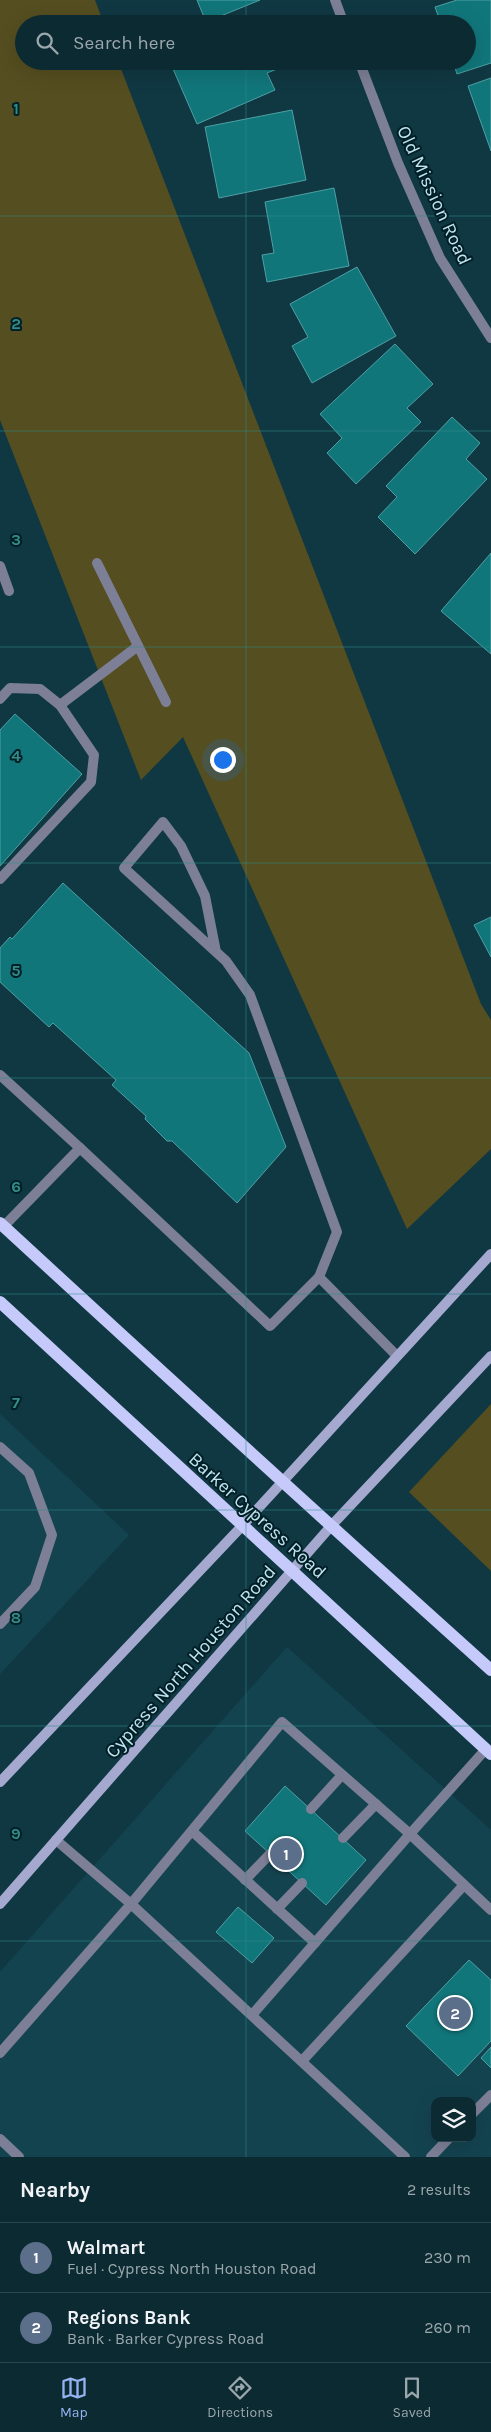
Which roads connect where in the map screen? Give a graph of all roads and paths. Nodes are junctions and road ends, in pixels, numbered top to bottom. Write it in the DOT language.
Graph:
graph roads {
  1 [pos="335,0"];
  2 [pos="341,15"];
  3 [pos="362,70"];
  4 [pos="491,338"];
  5 [pos="97,563"];
  6 [pos="0,566"];
  7 [pos="9,591"];
  8 [pos="138,646"];
  9 [pos="0,699"];
  10 [pos="166,702"];
  11 [pos="60,705"];
  12 [pos="0,879"];
  13 [pos="216,952"];
  14 [pos="0,1075"];
  15 [pos="80,1148"];
  16 [pos="2,1225"];
  17 [pos="491,1254"];
  18 [pos="319,1277"];
  19 [pos="0,1302"];
  20 [pos="397,1356"];
  21 [pos="491,1356"];
  22 [pos="0,1447"];
  23 [pos="281,1482"];
  24 [pos="332,1525"];
  25 [pos="242,1526"];
  26 [pos="292,1571"];
  27 [pos="0,1624"];
  28 [pos="491,1670"];
  29 [pos="488,1752"];
  30 [pos="342,1775"];
  31 [pos="0,1782"];
  32 [pos="376,1804"];
  33 [pos="311,1809"];
  34 [pos="192,1831"];
  35 [pos="410,1834"];
  36 [pos="343,1838"];
  37 [pos="56,1840"];
  38 [pos="270,1854"];
  39 [pos="245,1880"];
  40 [pos="302,1883"];
  41 [pos="464,1885"];
  42 [pos="0,1904"];
  43 [pos="131,1904"];
  44 [pos="277,1909"];
  45 [pos="491,1910"];
  46 [pos="315,1943"];
  47 [pos="252,2015"];
  48 [pos="0,2054"];
  49 [pos="302,2061"];
  50 [pos="491,2095"];
  51 [pos="476,2110"];
  52 [pos="0,2139"];
  53 [pos="445,2142"];
  54 [pos="19,2157"];
  55 [pos="405,2157"];
  56 [pos="430,2157"];
  1 -- 2 [label="street"];
  3 -- 4 [label="street, Old Mission Road"];
  5 -- 8 [label="street"];
  6 -- 7 [label="street"];
  8 -- 10 [label="street"];
  8 -- 11 [label="street"];
  9 -- 11 [label="street"];
  11 -- 12 [label="street"];
  13 -- 13 [label="street"];
  13 -- 18 [label="street"];
  14 -- 15 [label="street"];
  15 -- 16 [label="street"];
  15 -- 18 [label="street"];
  16 -- 23 [label="main road"];
  17 -- 20 [label="main road"];
  18 -- 20 [label="street"];
  19 -- 25 [label="main road, Barker Cypress Road"];
  20 -- 23 [label="main road"];
  21 -- 24 [label="main road, Cypress North Houston Road"];
  22 -- 27 [label="street"];
  23 -- 24 [label="main road"];
  23 -- 25 [label="main road"];
  24 -- 26 [label="main road, Cypress North Houston Road"];
  24 -- 28 [label="main road"];
  25 -- 26 [label="main road, Barker Cypress Road"];
  25 -- 31 [label="main road"];
  26 -- 29 [label="main road, Barker Cypress Road"];
  26 -- 37 [label="main road, Cypress North Houston Road"];
  29 -- 35 [label="street"];
  30 -- 32 [label="street"];
  30 -- 33 [label="street"];
  30 -- 34 [label="street"];
  32 -- 35 [label="street"];
  32 -- 36 [label="street"];
  34 -- 39 [label="street"];
  34 -- 43 [label="street"];
  35 -- 41 [label="street"];
  35 -- 46 [label="street"];
  37 -- 42 [label="main road, Cypress North Houston Road"];
  37 -- 43 [label="street"];
  38 -- 39 [label="street"];
  39 -- 44 [label="street"];
  40 -- 44 [label="street"];
  41 -- 45 [label="street"];
  41 -- 49 [label="street"];
  43 -- 47 [label="street"];
  43 -- 48 [label="street"];
  44 -- 46 [label="street"];
  46 -- 47 [label="street"];
  47 -- 49 [label="street"];
  49 -- 55 [label="street"];
  50 -- 51 [label="street"];
  52 -- 54 [label="street"];
  53 -- 56 [label="street"];
}
